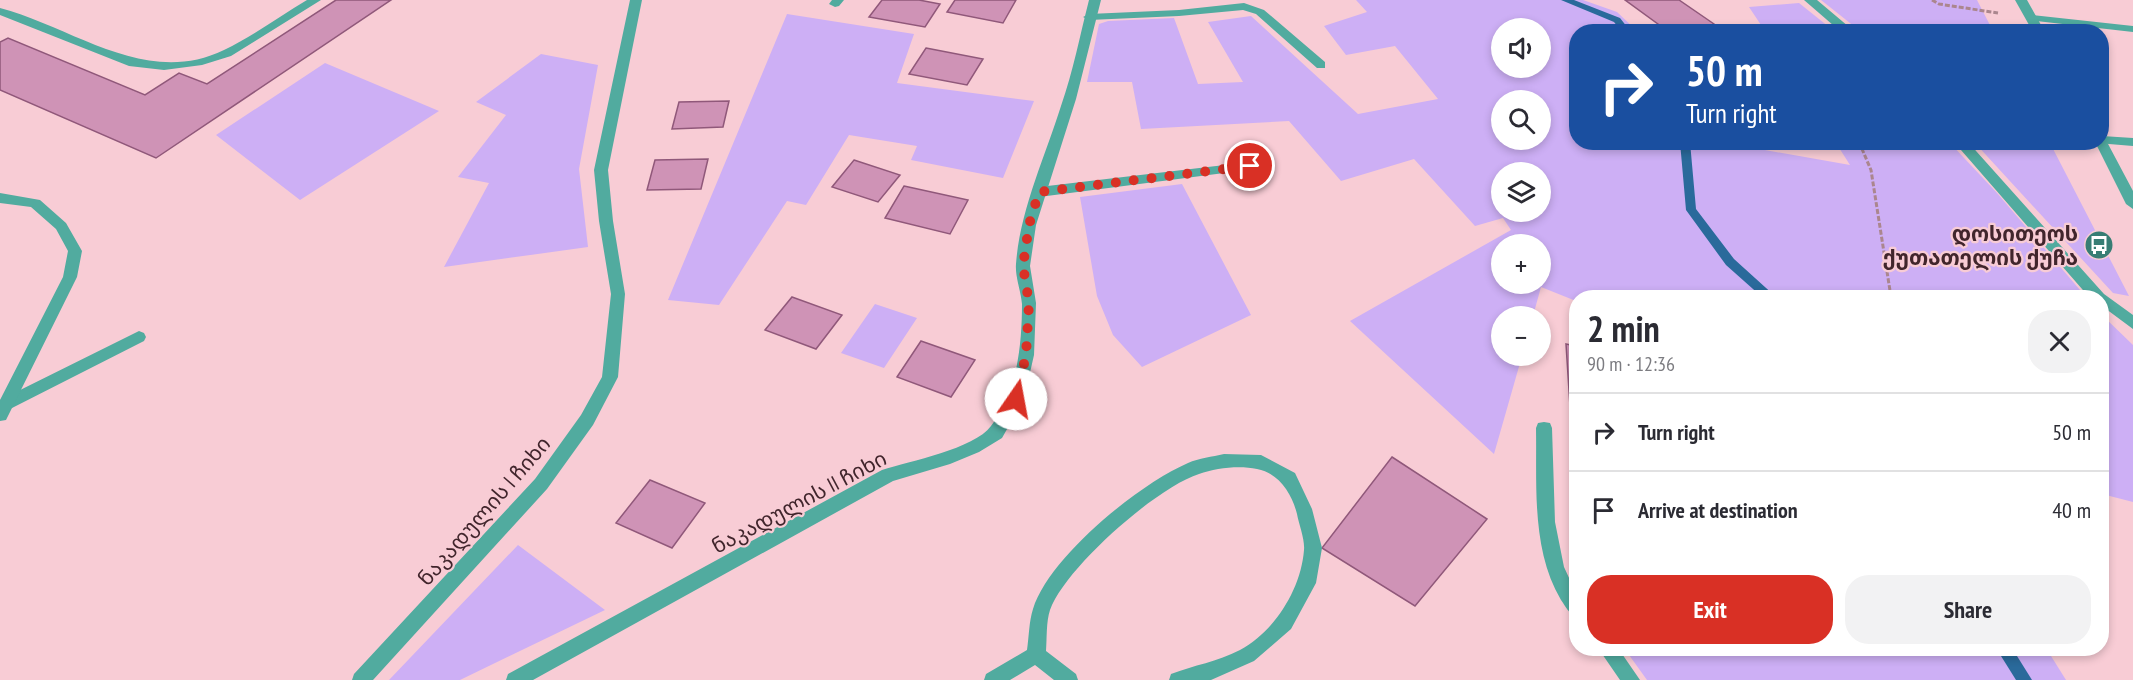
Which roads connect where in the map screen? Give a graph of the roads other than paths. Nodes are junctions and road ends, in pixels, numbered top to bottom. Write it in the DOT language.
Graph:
graph roads {
  1 [pos="315,0"];
  2 [pos="636,0"];
  3 [pos="1095,0"];
  4 [pos="1810,0"];
  5 [pos="2021,0"];
  6 [pos="0,11"];
  7 [pos="1089,17"];
  8 [pos="2032,18"];
  9 [pos="1838,24"];
  10 [pos="2035,24"];
  11 [pos="2087,24"];
  12 [pos="2109,26"];
  13 [pos="2133,29"];
  14 [pos="1321,65"];
  15 [pos="2109,141"];
  16 [pos="2133,142"];
  17 [pos="1967,150"];
  18 [pos="2106,150"];
  19 [pos="1250,166"];
  20 [pos="1039,192"];
  21 [pos="0,198"];
  22 [pos="2133,204"];
  23 [pos="2093,290"];
  24 [pos="2109,305"];
  25 [pos="2133,323"];
  26 [pos="138,337"];
  27 [pos="3,409"];
  28 [pos="1544,428"];
  29 [pos="1569,597"];
  30 [pos="1036,655"];
  31 [pos="1613,656"];
  32 [pos="361,680"];
  33 [pos="515,680"];
  34 [pos="993,680"];
  35 [pos="1069,680"];
  36 [pos="1178,680"];
  37 [pos="1631,680"];
  1 -- 6 [label="street"];
  2 -- 32 [label="street, ნაკადულის I ჩიხი"];
  3 -- 7 [label="street, ნაკადულის II ჩიხი"];
  4 -- 9 [label="street"];
  5 -- 8 [label="street"];
  7 -- 14 [label="street"];
  7 -- 20 [label="street, ნაკადულის II ჩიხი"];
  8 -- 10 [label="street"];
  8 -- 11 [label="street"];
  12 -- 13 [label="street"];
  15 -- 16 [label="street"];
  17 -- 23 [label="street"];
  18 -- 22 [label="street"];
  19 -- 20 [label="street"];
  20 -- 33 [label="street, ნაკადულის II ჩიხი"];
  21 -- 27 [label="street"];
  24 -- 25 [label="street"];
  26 -- 27 [label="street"];
  28 -- 29 [label="street"];
  30 -- 34 [label="street"];
  30 -- 35 [label="street"];
  30 -- 36 [label="street"];
  31 -- 37 [label="street"];
}
